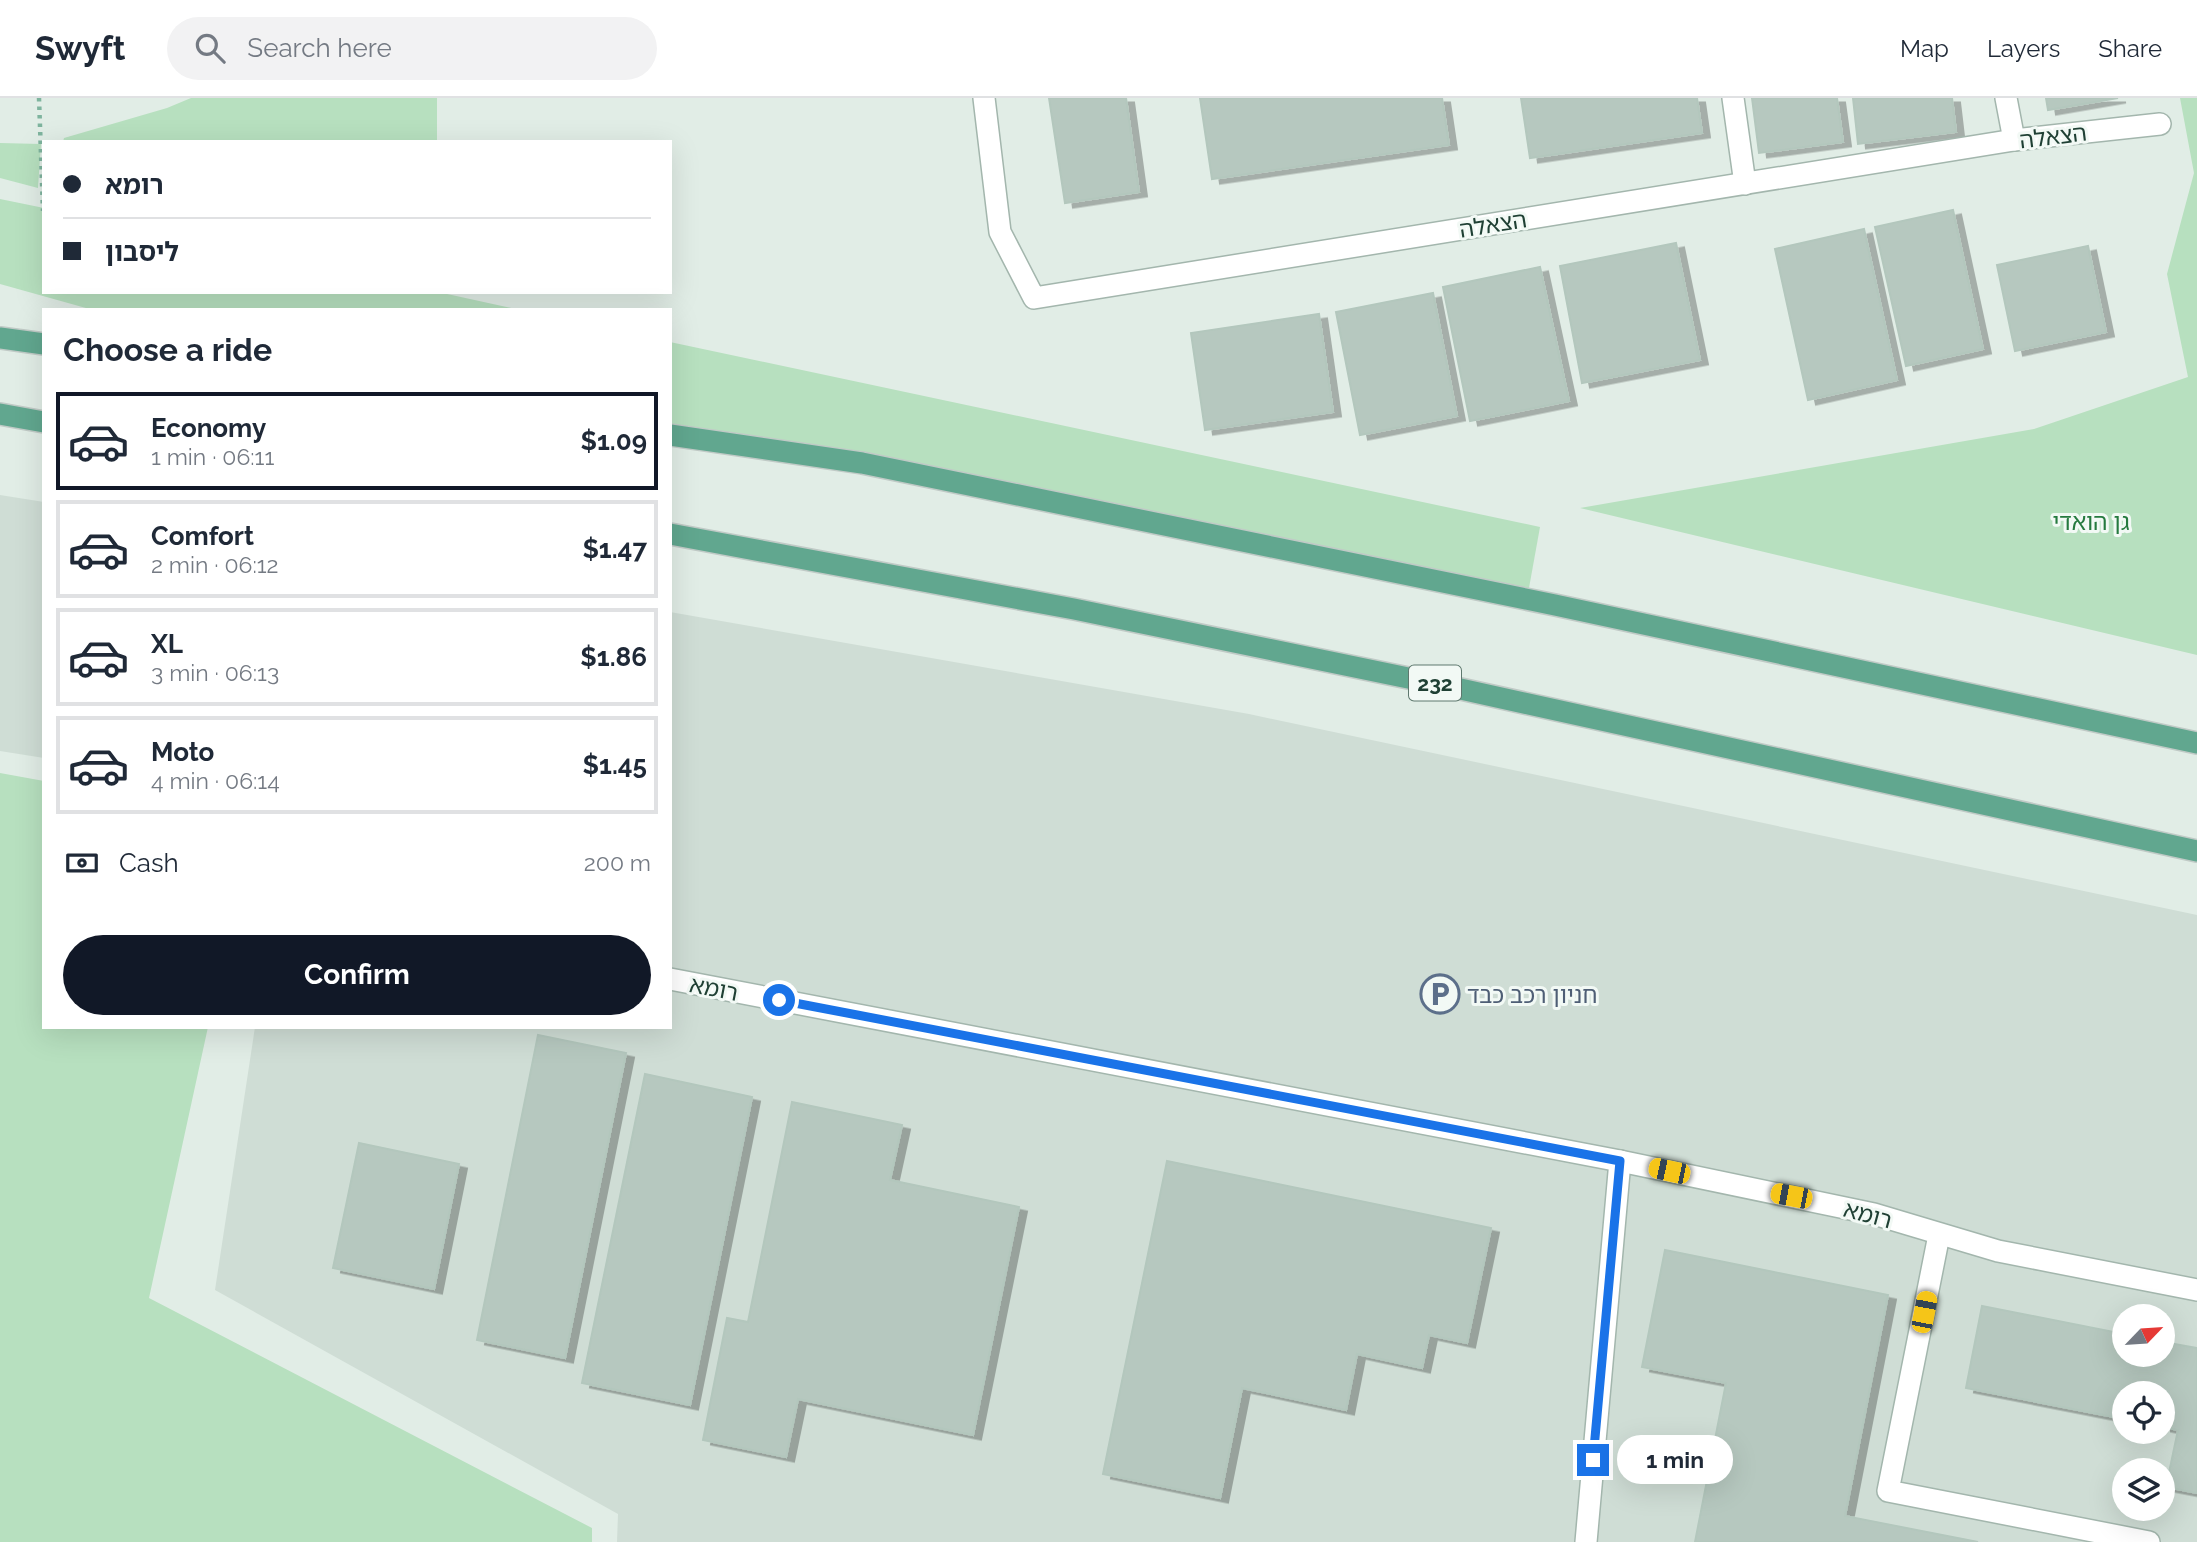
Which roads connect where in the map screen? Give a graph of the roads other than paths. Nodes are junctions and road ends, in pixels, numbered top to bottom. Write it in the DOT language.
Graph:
graph roads {
  1 [pos="984,98"];
  2 [pos="1732,98"];
  3 [pos="2006,98"];
  4 [pos="2160,124"];
  5 [pos="2014,140"];
  6 [pos="1745,184"];
  7 [pos="0,338"];
  8 [pos="42,344"];
  9 [pos="0,414"];
  10 [pos="42,422"];
  11 [pos="672,435"];
  12 [pos="672,534"];
  13 [pos="2197,743"];
  14 [pos="2197,851"];
  15 [pos="672,979"];
  16 [pos="1620,1161"];
  17 [pos="1939,1235"];
  18 [pos="2197,1290"];
  19 [pos="1586,1542"];
  20 [pos="2149,1542"];
  1 -- 6 [label="street, הצאלה"];
  2 -- 6 [label="street"];
  3 -- 5 [label="street"];
  4 -- 5 [label="street, הצאלה"];
  5 -- 6 [label="street, הצאלה"];
  7 -- 8 [label="main road"];
  9 -- 10 [label="main road"];
  11 -- 13 [label="main road"];
  12 -- 14 [label="main road, 232"];
  15 -- 16 [label="street, רומא"];
  16 -- 17 [label="street, רומא"];
  16 -- 19 [label="street"];
  17 -- 18 [label="street, רומא"];
  17 -- 20 [label="street"];
}
